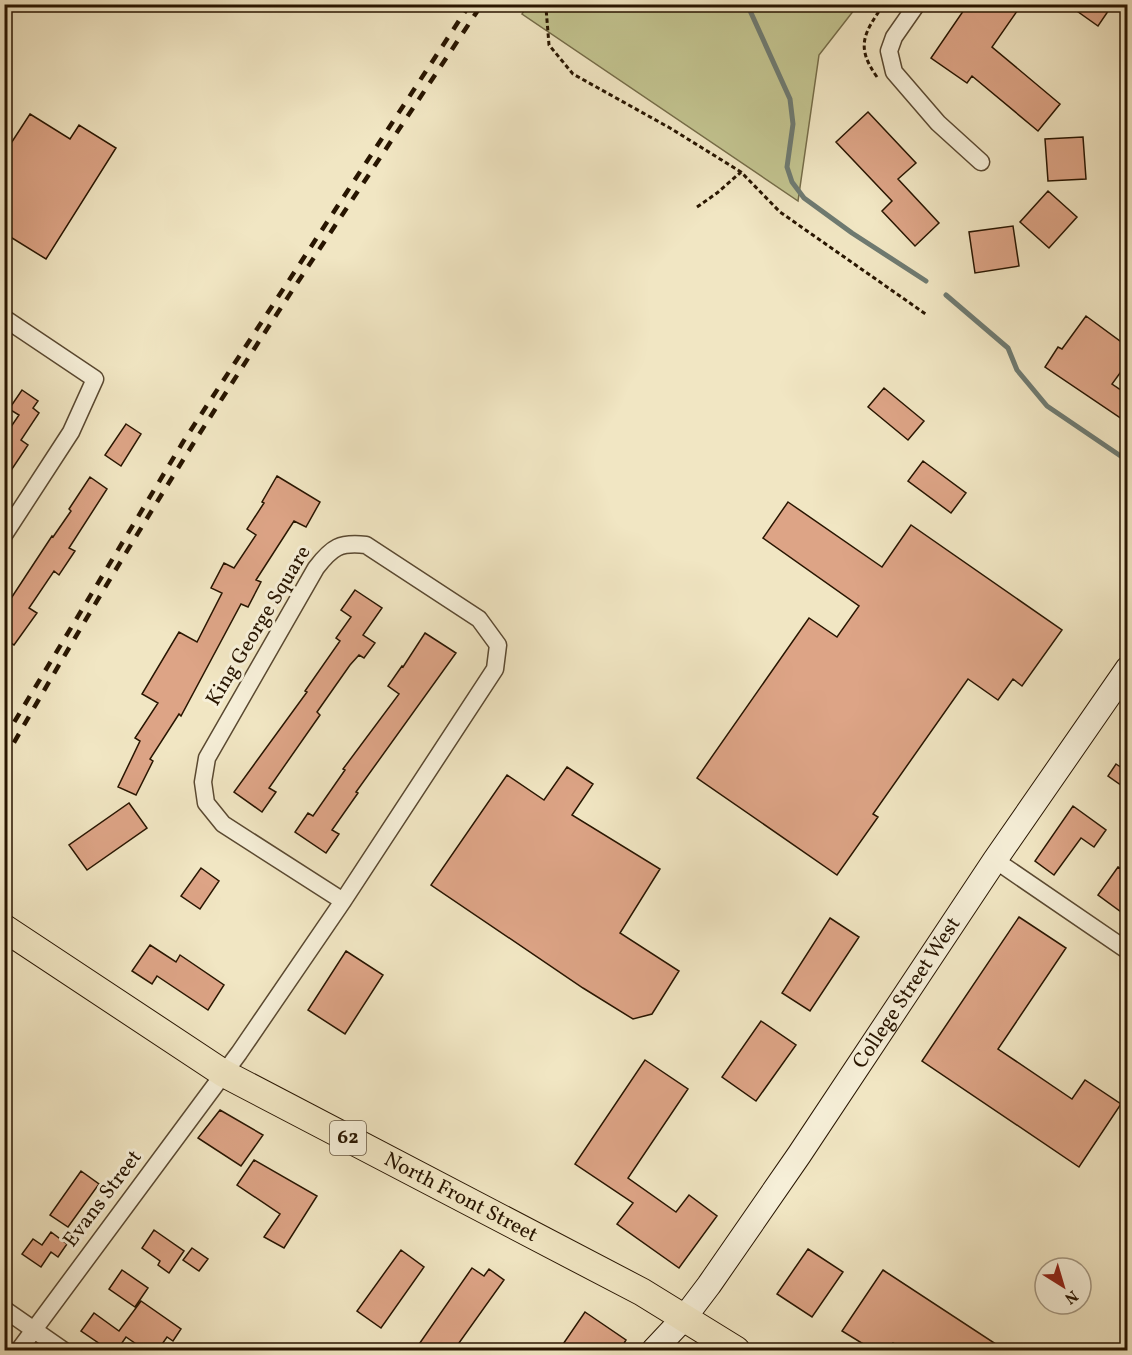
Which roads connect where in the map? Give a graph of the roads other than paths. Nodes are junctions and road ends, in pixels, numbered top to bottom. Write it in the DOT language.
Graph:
graph roads {
  1 [pos="917,4"];
  2 [pos="981,162"];
  3 [pos="4,318"];
  4 [pos="4,536"];
  5 [pos="1128,668"];
  6 [pos="995,860"];
  7 [pos="343,901"];
  8 [pos="4,928"];
  9 [pos="1128,951"];
  10 [pos="223,1073"];
  11 [pos="4,1309"];
  12 [pos="684,1318"];
  13 [pos="33,1330"];
  14 [pos="19,1350"];
  15 [pos="63,1350"];
  16 [pos="654,1350"];
  17 [pos="736,1350"];
  1 -- 2 [label="street"];
  3 -- 4 [label="street"];
  5 -- 6 [label="main road, College Street West"];
  6 -- 9 [label="street"];
  6 -- 12 [label="main road, College Street West"];
  7 -- 7 [label="street, King George Square"];
  7 -- 10 [label="street, King George Square"];
  8 -- 10 [label="main road, North Front Street / 62"];
  10 -- 12 [label="main road, North Front Street / 62"];
  10 -- 13 [label="street, Evans Street"];
  11 -- 13 [label="street"];
  12 -- 16 [label="main road, College Street West"];
  12 -- 17 [label="main road, North Front Street / 62"];
  13 -- 14 [label="street, Evans Street"];
  13 -- 15 [label="street"];
}
